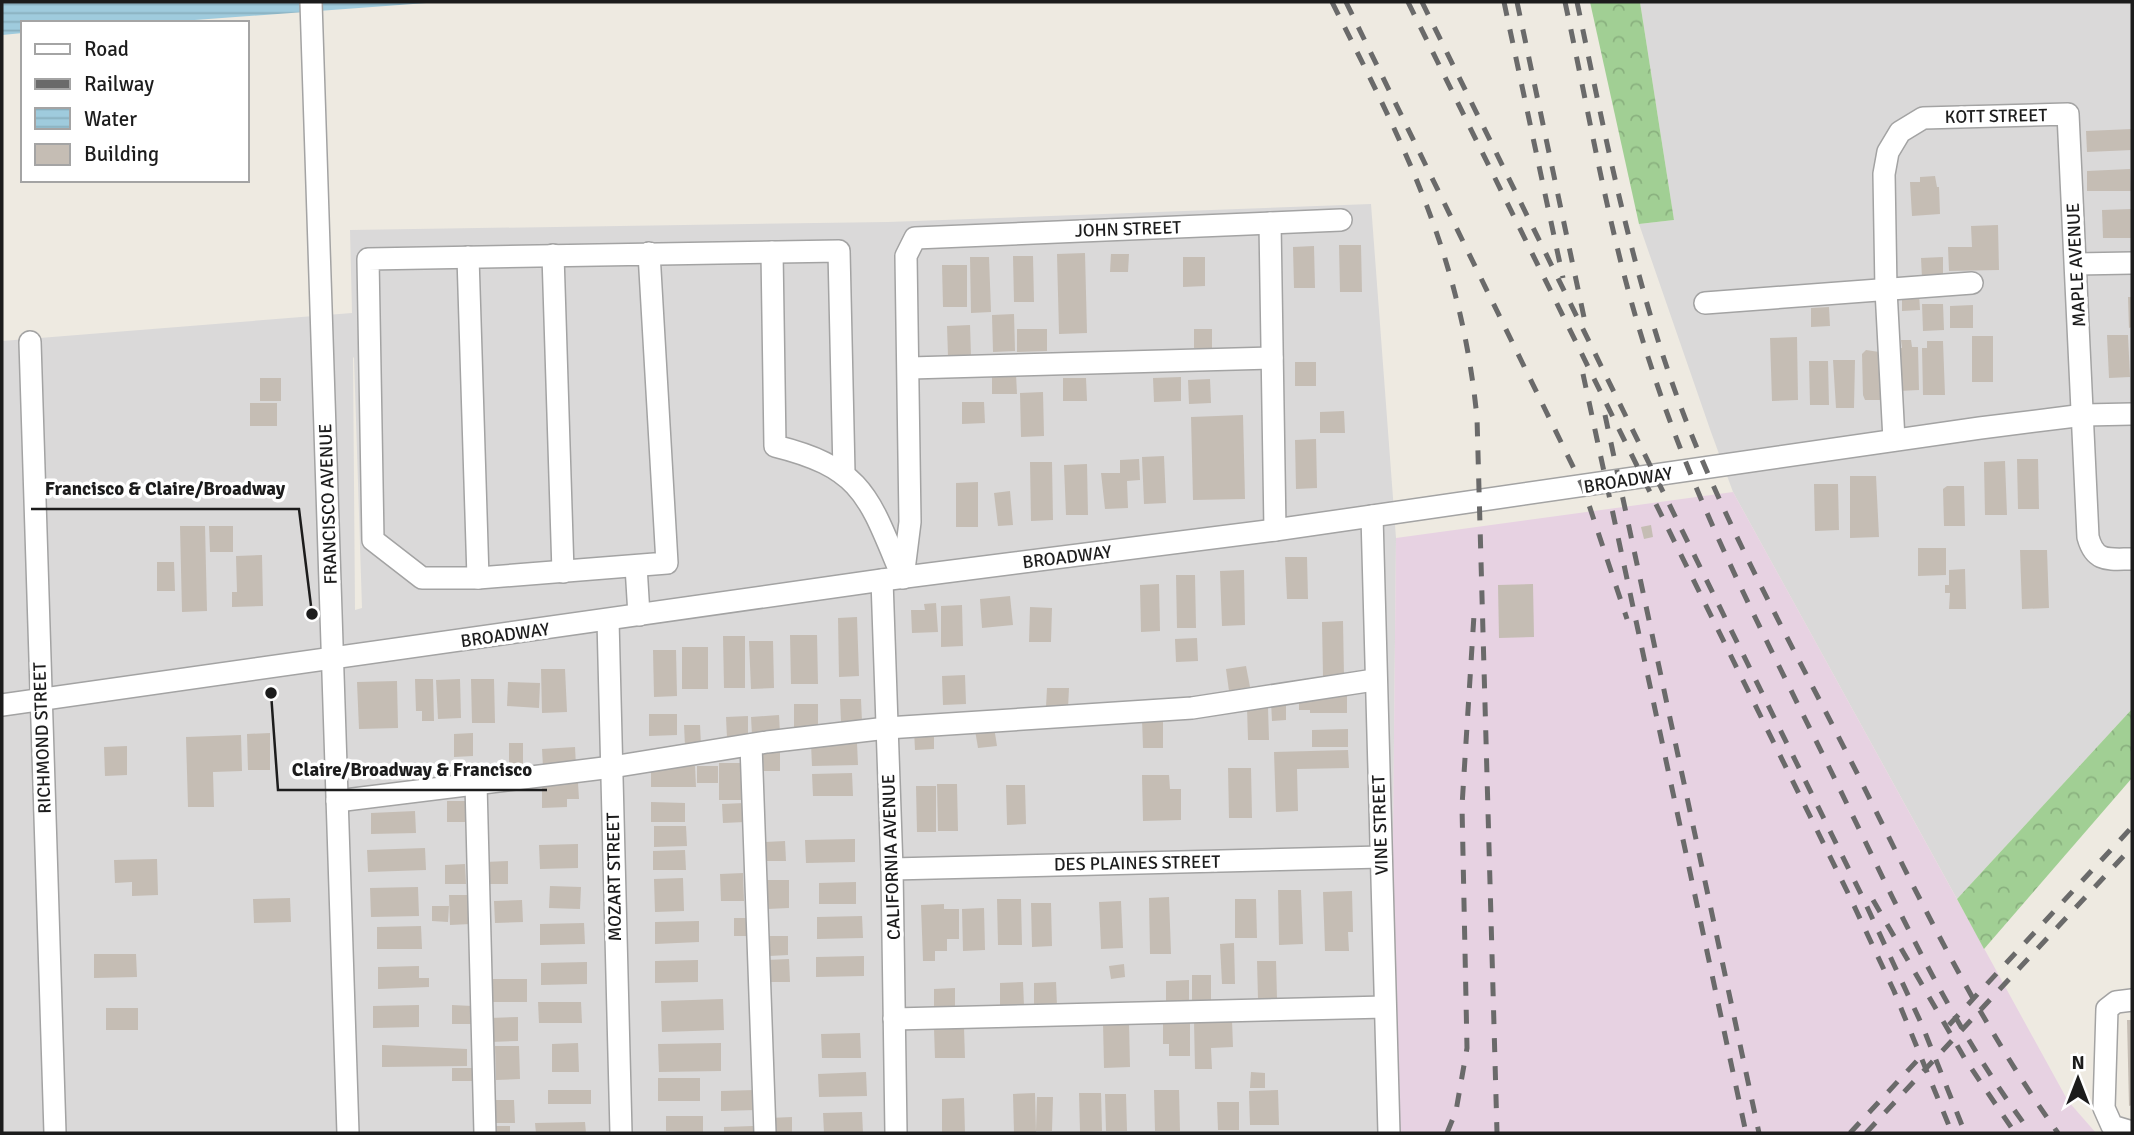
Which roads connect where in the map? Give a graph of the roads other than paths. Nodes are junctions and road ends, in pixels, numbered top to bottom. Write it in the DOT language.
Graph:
graph roads {
  1 [pos="311,10"];
  2 [pos="2068,114"];
  3 [pos="1341,220"];
  4 [pos="1270,223"];
  5 [pos="915,238"];
  6 [pos="772,252"];
  7 [pos="649,253"];
  8 [pos="553,255"];
  9 [pos="468,257"];
  10 [pos="2132,262"];
  11 [pos="2076,264"];
  12 [pos="1972,283"];
  13 [pos="1886,290"];
  14 [pos="1705,303"];
  15 [pos="30,342"];
  16 [pos="1272,358"];
  17 [pos="910,368"];
  18 [pos="2132,414"];
  19 [pos="2084,415"];
  20 [pos="1894,440"];
  21 [pos="844,473"];
  22 [pos="1372,516"];
  23 [pos="1275,530"];
  24 [pos="2132,558"];
  25 [pos="636,566"];
  26 [pos="563,572"];
  27 [pos="478,578"];
  28 [pos="892,579"];
  29 [pos="639,615"];
  30 [pos="608,620"];
  31 [pos="333,661"];
  32 [pos="1374,680"];
  33 [pos="40,699"];
  34 [pos="2,705"];
  35 [pos="887,728"];
  36 [pos="751,744"];
  37 [pos="611,767"];
  38 [pos="476,784"];
  39 [pos="337,801"];
  40 [pos="1381,857"];
  41 [pos="892,869"];
  42 [pos="2132,1000"];
  43 [pos="1385,1007"];
  44 [pos="894,1019"];
  45 [pos="2132,1132"];
  46 [pos="55,1133"];
  47 [pos="348,1133"];
  48 [pos="485,1133"];
  49 [pos="621,1133"];
  50 [pos="765,1133"];
  51 [pos="896,1133"];
  52 [pos="1389,1133"];
  1 -- 31 [label="street, FRANCISCO AVENUE"];
  2 -- 11 [label="street, MAPLE AVENUE"];
  2 -- 13 [label="street, KOTT STREET"];
  3 -- 4 [label="street, JOHN STREET"];
  4 -- 5 [label="street, JOHN STREET"];
  4 -- 16 [label="street"];
  5 -- 17 [label="street, CALIFORNIA AVENUE"];
  6 -- 7 [label="street"];
  6 -- 21 [label="street"];
  6 -- 21 [label="street"];
  7 -- 8 [label="street"];
  7 -- 25 [label="street"];
  8 -- 9 [label="street"];
  8 -- 26 [label="street"];
  9 -- 27 [label="street"];
  9 -- 27 [label="street"];
  10 -- 11 [label="street"];
  11 -- 19 [label="street, MAPLE AVENUE"];
  12 -- 13 [label="street"];
  13 -- 14 [label="street"];
  13 -- 20 [label="street"];
  15 -- 33 [label="street, RICHMOND STREET"];
  16 -- 17 [label="street"];
  16 -- 23 [label="street"];
  17 -- 28 [label="street, CALIFORNIA AVENUE"];
  18 -- 19 [label="street, BROADWAY"];
  19 -- 20 [label="street, BROADWAY"];
  19 -- 24 [label="street, MAPLE AVENUE"];
  20 -- 22 [label="street, BROADWAY"];
  21 -- 28 [label="street"];
  22 -- 23 [label="street, BROADWAY"];
  22 -- 32 [label="street, VINE STREET"];
  23 -- 28 [label="street, BROADWAY"];
  25 -- 26 [label="street"];
  25 -- 29 [label="street"];
  26 -- 27 [label="street"];
  28 -- 29 [label="street, BROADWAY"];
  28 -- 35 [label="street, CALIFORNIA AVENUE"];
  29 -- 30 [label="street, BROADWAY"];
  30 -- 31 [label="street, BROADWAY"];
  30 -- 37 [label="street, MOZART STREET"];
  31 -- 33 [label="street, BROADWAY"];
  31 -- 39 [label="street, FRANCISCO AVENUE"];
  32 -- 35 [label="street"];
  32 -- 40 [label="street, VINE STREET"];
  33 -- 34 [label="street, BROADWAY"];
  33 -- 46 [label="street, RICHMOND STREET"];
  35 -- 36 [label="street"];
  35 -- 41 [label="street, CALIFORNIA AVENUE"];
  36 -- 37 [label="street"];
  36 -- 50 [label="street"];
  37 -- 38 [label="street"];
  37 -- 49 [label="street, MOZART STREET"];
  38 -- 39 [label="street"];
  38 -- 48 [label="street"];
  39 -- 47 [label="street, FRANCISCO AVENUE"];
  40 -- 41 [label="street, DES PLAINES STREET"];
  40 -- 43 [label="street, VINE STREET"];
  41 -- 44 [label="street, CALIFORNIA AVENUE"];
  42 -- 45 [label="street"];
  43 -- 44 [label="street"];
  43 -- 52 [label="street, VINE STREET"];
  44 -- 51 [label="street, CALIFORNIA AVENUE"];
}
